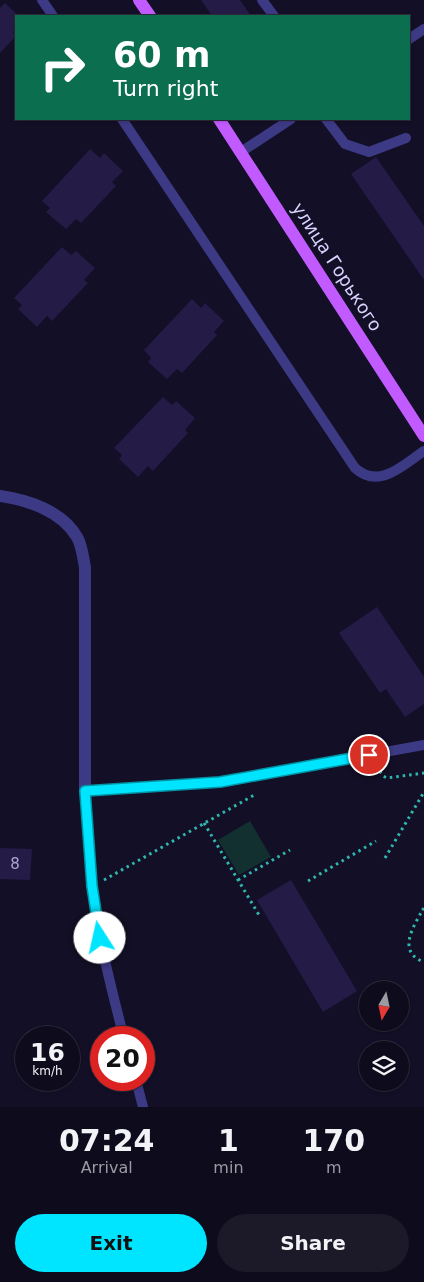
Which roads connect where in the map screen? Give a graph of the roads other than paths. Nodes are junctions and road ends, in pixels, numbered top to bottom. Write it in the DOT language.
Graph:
graph roads {
  1 [pos="42,0"];
  2 [pos="139,0"];
  3 [pos="262,0"];
  4 [pos="52,15"];
  5 [pos="149,15"];
  6 [pos="273,15"];
  7 [pos="424,29"];
  8 [pos="410,38"];
  9 [pos="123,120"];
  10 [pos="220,120"];
  11 [pos="289,120"];
  12 [pos="327,120"];
  13 [pos="406,138"];
  14 [pos="241,152"];
  15 [pos="424,436"];
  16 [pos="424,451"];
  17 [pos="0,496"];
  18 [pos="424,745"];
  19 [pos="85,791"];
  20 [pos="121,1026"];
  21 [pos="139,1091"];
  22 [pos="144,1107"];
  1 -- 4 [label="lane"];
  2 -- 5 [label="main road"];
  3 -- 6 [label="lane"];
  7 -- 8 [label="lane"];
  9 -- 16 [label="lane"];
  10 -- 14 [label="main road, улица Горького"];
  11 -- 14 [label="lane"];
  12 -- 13 [label="lane"];
  14 -- 15 [label="main road, улица Горького"];
  17 -- 19 [label="street"];
  18 -- 19 [label="lane"];
  19 -- 20 [label="lane"];
  21 -- 22 [label="lane"];
}
